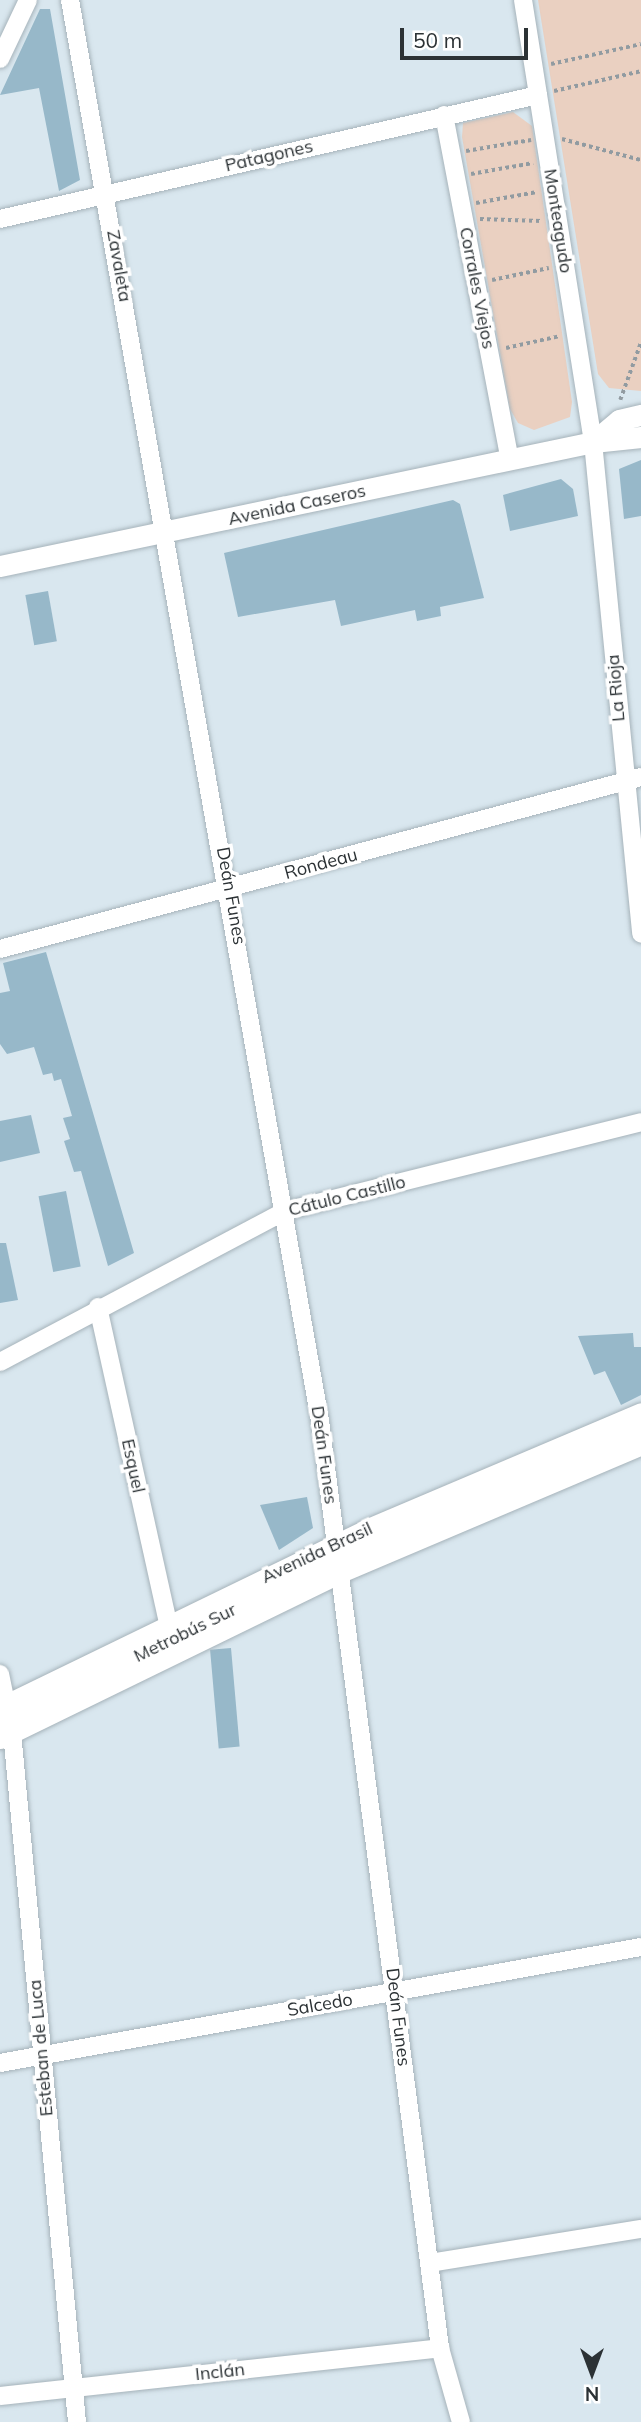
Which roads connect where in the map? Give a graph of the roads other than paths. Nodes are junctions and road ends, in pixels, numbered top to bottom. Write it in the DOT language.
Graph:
graph roads {
  1 [pos="28,0"];
  2 [pos="70,0"];
  3 [pos="523,0"];
  4 [pos="0,59"];
  5 [pos="538,95"];
  6 [pos="444,115"];
  7 [pos="107,194"];
  8 [pos="0,219"];
  9 [pos="641,415"];
  10 [pos="641,437"];
  11 [pos="593,442"];
  12 [pos="510,460"];
  13 [pos="165,533"];
  14 [pos="0,566"];
  15 [pos="632,780"];
  16 [pos="229,889"];
  17 [pos="641,934"];
  18 [pos="0,950"];
  19 [pos="641,1122"];
  20 [pos="285,1211"];
  21 [pos="98,1307"];
  22 [pos="0,1362"];
  23 [pos="641,1413"];
  24 [pos="641,1427"];
  25 [pos="641,1444"];
  26 [pos="339,1558"];
  27 [pos="168,1624"];
  28 [pos="0,1674"];
  29 [pos="5,1721"];
  30 [pos="641,1947"];
  31 [pos="395,1991"];
  32 [pos="42,2056"];
  33 [pos="0,2063"];
  34 [pos="641,2229"];
  35 [pos="430,2263"];
  36 [pos="440,2348"];
  37 [pos="74,2388"];
  38 [pos="0,2396"];
  39 [pos="77,2422"];
  40 [pos="461,2422"];
  1 -- 4 [label="street"];
  2 -- 7 [label="street, Zavaleta"];
  3 -- 5 [label="street, Monteagudo"];
  5 -- 6 [label="street, Patagones"];
  5 -- 11 [label="street, Monteagudo"];
  6 -- 7 [label="street, Patagones"];
  6 -- 12 [label="street, Corrales Viejos"];
  7 -- 8 [label="street, Patagones"];
  7 -- 13 [label="street, Zavaleta"];
  9 -- 11 [label="main road, Avenida Caseros"];
  10 -- 11 [label="main road, Avenida Caseros"];
  11 -- 12 [label="main road, Avenida Caseros"];
  11 -- 15 [label="street, La Rioja"];
  12 -- 13 [label="main road, Avenida Caseros"];
  13 -- 14 [label="main road, Avenida Caseros"];
  13 -- 16 [label="street, Deán Funes"];
  15 -- 16 [label="street, Rondeau"];
  15 -- 17 [label="street, La Rioja"];
  16 -- 18 [label="street, Rondeau"];
  16 -- 20 [label="street, Deán Funes"];
  19 -- 20 [label="street, Cátulo Castillo"];
  20 -- 21 [label="street, Cátulo Castillo"];
  20 -- 26 [label="street, Deán Funes"];
  21 -- 22 [label="street, Cátulo Castillo"];
  21 -- 27 [label="street, Esquel"];
  23 -- 26 [label="main road, Avenida Brasil"];
  24 -- 26 [label="street"];
  25 -- 26 [label="main road, Avenida Brasil"];
  26 -- 27 [label="main road, Avenida Brasil"];
  26 -- 29 [label="main road, Avenida Brasil"];
  26 -- 31 [label="street, Deán Funes"];
  27 -- 29 [label="main road, Avenida Brasil"];
  28 -- 29 [label="street, Esteban de Luca"];
  29 -- 32 [label="street, Esteban de Luca"];
  30 -- 31 [label="street, Salcedo"];
  31 -- 32 [label="street, Salcedo"];
  31 -- 35 [label="street, Deán Funes"];
  32 -- 33 [label="street, Salcedo"];
  32 -- 37 [label="street, Esteban de Luca"];
  34 -- 35 [label="street"];
  35 -- 36 [label="street, Deán Funes"];
  36 -- 37 [label="street, Inclán"];
  36 -- 40 [label="street, Deán Funes"];
  37 -- 38 [label="street, Inclán"];
  37 -- 39 [label="street, Esteban de Luca"];
}
